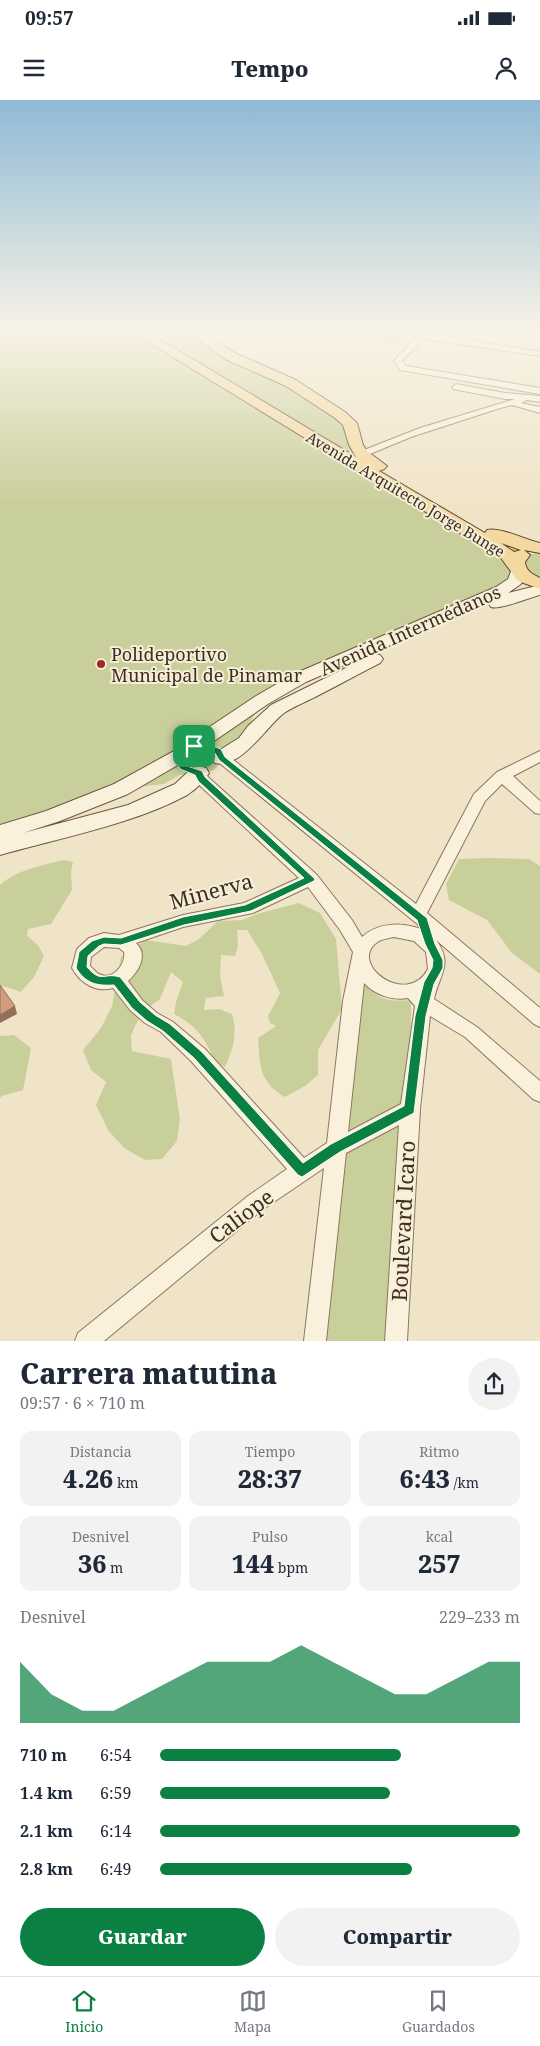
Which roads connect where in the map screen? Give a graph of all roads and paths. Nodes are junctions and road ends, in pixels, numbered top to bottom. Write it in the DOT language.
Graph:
graph roads {
  1 [pos="234,390"];
  2 [pos="300,390"];
  3 [pos="471,390"];
  4 [pos="537,391"];
  5 [pos="519,399"];
  6 [pos="540,401"];
  7 [pos="540,410"];
  8 [pos="362,454"];
  9 [pos="540,549"];
  10 [pos="517,569"];
  11 [pos="540,584"];
  12 [pos="540,590"];
  13 [pos="187,751"];
  14 [pos="540,756"];
  15 [pos="222,758"];
  16 [pos="199,773"];
  17 [pos="502,775"];
  18 [pos="540,809"];
  19 [pos="0,833"];
  20 [pos="0,848"];
  21 [pos="310,879"];
  22 [pos="418,915"];
  23 [pos="384,931"];
  24 [pos="121,942"];
  25 [pos="430,944"];
  26 [pos="360,956"];
  27 [pos="117,980"];
  28 [pos="427,992"];
  29 [pos="540,1020"];
  30 [pos="540,1093"];
  31 [pos="410,1109"];
  32 [pos="336,1148"];
  33 [pos="302,1171"];
  34 [pos="86,1341"];
  35 [pos="315,1341"];
  36 [pos="396,1341"];
  1 -- 10 [label="main road, Avenida Arquitecto Jorge Bunge"];
  2 -- 8 [label="main road, Avenida Arquitecto Jorge Bunge"];
  3 -- 5 [label="street"];
  4 -- 5 [label="street"];
  5 -- 6 [label="street"];
  5 -- 7 [label="street"];
  5 -- 8 [label="street"];
  8 -- 9 [label="main road, Avenida Arquitecto Jorge Bunge"];
  9 -- 10 [label="main road"];
  10 -- 11 [label="main road, Avenida Arquitecto Jorge Bunge"];
  10 -- 13 [label="main road, Avenida Intermédanos"];
  12 -- 15 [label="main road"];
  13 -- 15 [label="main road"];
  13 -- 16 [label="main road"];
  13 -- 19 [label="main road, Avenida Intermédanos"];
  14 -- 17 [label="street"];
  15 -- 16 [label="main road"];
  15 -- 22 [label="street"];
  16 -- 20 [label="main road"];
  16 -- 21 [label="street"];
  17 -- 18 [label="street"];
  17 -- 22 [label="street"];
  21 -- 24 [label="street, Minerva"];
  21 -- 26 [label="street"];
  22 -- 23 [label="street"];
  22 -- 25 [label="street"];
  22 -- 29 [label="street"];
  23 -- 25 [label="street"];
  23 -- 26 [label="street"];
  24 -- 27 [label="street"];
  24 -- 27 [label="street"];
  25 -- 28 [label="street"];
  26 -- 28 [label="street"];
  26 -- 32 [label="street"];
  27 -- 33 [label="street"];
  28 -- 30 [label="street"];
  28 -- 31 [label="street, Boulevard Icaro"];
  31 -- 32 [label="street, Caliope"];
  31 -- 36 [label="street, Boulevard Icaro"];
  32 -- 33 [label="street, Caliope"];
  32 -- 35 [label="street"];
  33 -- 34 [label="street, Caliope"];
}
